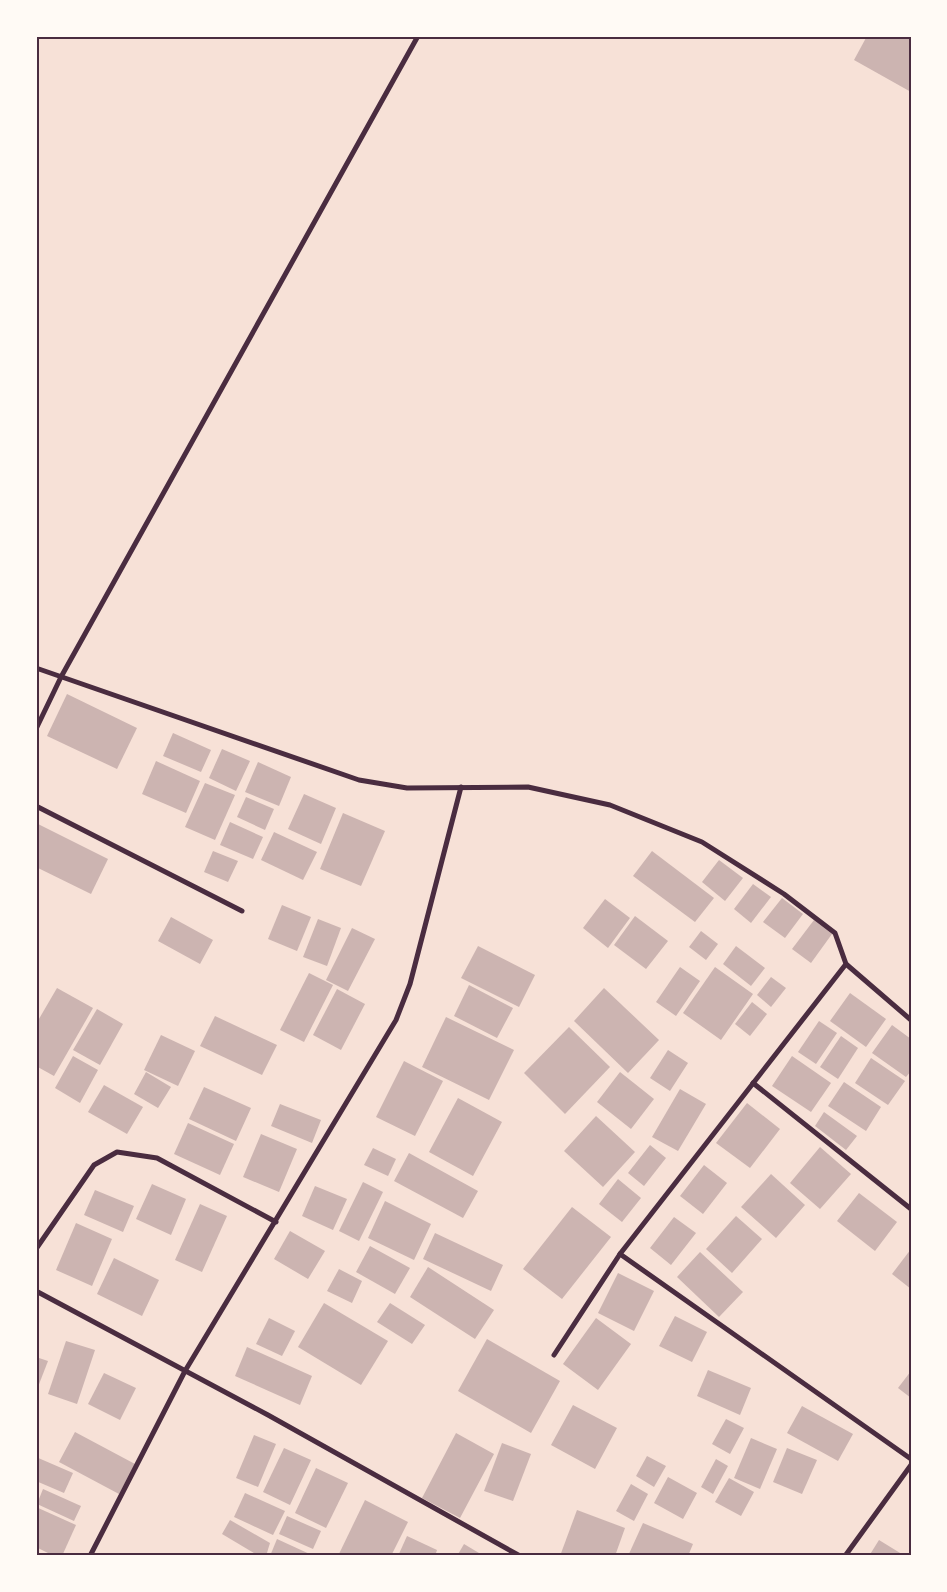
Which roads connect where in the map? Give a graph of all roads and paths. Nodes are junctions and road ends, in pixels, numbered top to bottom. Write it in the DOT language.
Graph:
graph roads {
  1 [pos="418,36"];
  2 [pos="36,668"];
  3 [pos="61,677"];
  4 [pos="36,729"];
  5 [pos="461,787"];
  6 [pos="36,806"];
  7 [pos="242,911"];
  8 [pos="846,964"];
  9 [pos="911,1020"];
  10 [pos="753,1083"];
  11 [pos="911,1209"];
  12 [pos="276,1222"];
  13 [pos="36,1249"];
  14 [pos="620,1254"];
  15 [pos="36,1291"];
  16 [pos="554,1355"];
  17 [pos="185,1371"];
  18 [pos="911,1459"];
  19 [pos="911,1466"];
  20 [pos="90,1556"];
  21 [pos="520,1556"];
  22 [pos="844,1556"];
  1 -- 3 [label="street"];
  2 -- 3 [label="street"];
  3 -- 4 [label="street"];
  3 -- 5 [label="street"];
  5 -- 8 [label="street"];
  5 -- 12 [label="street"];
  6 -- 7 [label="street"];
  8 -- 9 [label="street"];
  8 -- 10 [label="street"];
  10 -- 11 [label="street"];
  10 -- 14 [label="street"];
  12 -- 13 [label="street"];
  12 -- 17 [label="street"];
  14 -- 16 [label="street"];
  14 -- 18 [label="street"];
  15 -- 17 [label="street"];
  17 -- 20 [label="street"];
  17 -- 21 [label="street"];
  19 -- 22 [label="street"];
}
